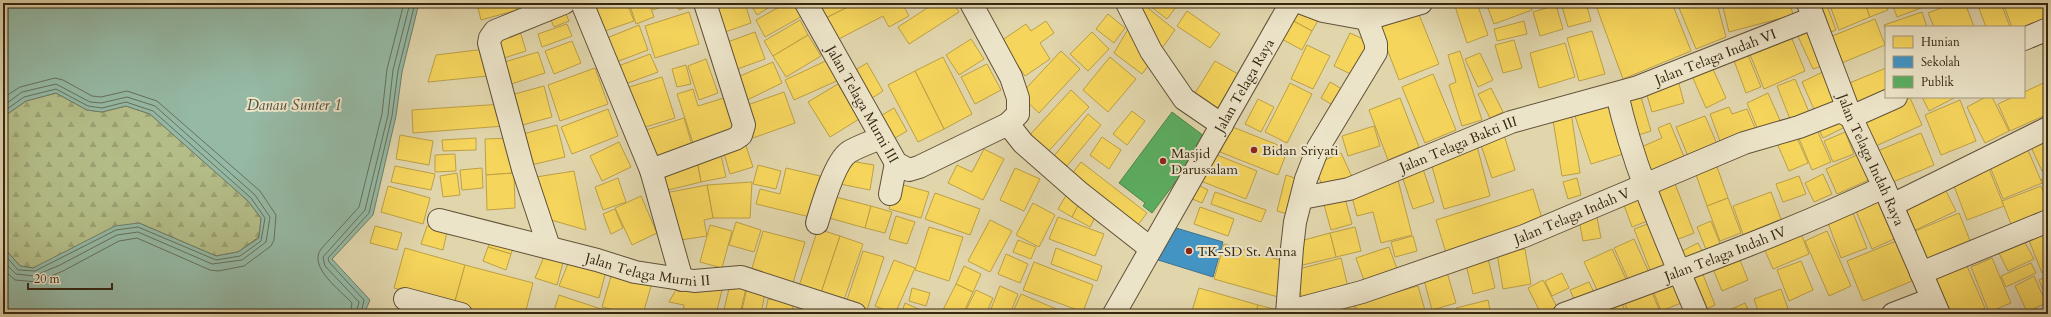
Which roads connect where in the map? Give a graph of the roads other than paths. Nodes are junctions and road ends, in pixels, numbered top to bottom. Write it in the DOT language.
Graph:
graph roads {
  1 [pos="564,3"];
  2 [pos="582,3"];
  3 [pos="705,3"];
  4 [pos="806,3"];
  5 [pos="971,3"];
  6 [pos="1127,3"];
  7 [pos="1291,3"];
  8 [pos="1302,3"];
  9 [pos="1421,3"];
  10 [pos="538,8"];
  11 [pos="1810,11"];
  12 [pos="1367,19"];
  13 [pos="2048,29"];
  14 [pos="2025,39"];
  15 [pos="1616,94"];
  16 [pos="1894,98"];
  17 [pos="1852,117"];
  18 [pos="1008,124"];
  19 [pos="1222,124"];
  20 [pos="2048,128"];
  21 [pos="881,138"];
  22 [pos="896,163"];
  23 [pos="651,170"];
  24 [pos="1645,185"];
  25 [pos="890,194"];
  26 [pos="1888,196"];
  27 [pos="1302,198"];
  28 [pos="439,220"];
  29 [pos="2048,221"];
  30 [pos="817,223"];
  31 [pos="549,247"];
  32 [pos="1150,248"];
  33 [pos="1678,270"];
  34 [pos="1921,273"];
  35 [pos="682,280"];
  36 [pos="405,299"];
  37 [pos="1936,307"];
  38 [pos="1287,313"];
  39 [pos="461,314"];
  40 [pos="855,314"];
  41 [pos="1114,314"];
  42 [pos="1564,314"];
  43 [pos="1697,314"];
  44 [pos="1894,314"];
  1 -- 10 [label="street"];
  2 -- 23 [label="street"];
  3 -- 23 [label="street"];
  4 -- 21 [label="street, Jalan Telaga Murni III"];
  5 -- 18 [label="street"];
  6 -- 19 [label="street"];
  7 -- 19 [label="street, Jalan Telaga Raya"];
  8 -- 12 [label="street"];
  9 -- 12 [label="street"];
  10 -- 31 [label="street"];
  11 -- 15 [label="street, Jalan Telaga Indah VI"];
  11 -- 17 [label="street, Jalan Telaga Indah Raya"];
  12 -- 27 [label="street"];
  13 -- 14 [label="street"];
  15 -- 24 [label="street"];
  15 -- 27 [label="street, Jalan Telaga Bakti III"];
  16 -- 17 [label="street"];
  17 -- 24 [label="street, Jalan Telaga Indah V"];
  17 -- 26 [label="street, Jalan Telaga Indah Raya"];
  18 -- 22 [label="street, Jalan Telaga Murni III"];
  18 -- 32 [label="street"];
  19 -- 32 [label="street, Jalan Telaga Raya"];
  20 -- 26 [label="street, Jalan Telaga Indah IV"];
  21 -- 22 [label="street, Jalan Telaga Murni III"];
  21 -- 30 [label="street"];
  22 -- 25 [label="street"];
  23 -- 35 [label="street"];
  24 -- 33 [label="street"];
  24 -- 38 [label="street, Jalan Telaga Indah V"];
  26 -- 33 [label="street, Jalan Telaga Indah IV"];
  26 -- 34 [label="street, Jalan Telaga Indah Raya"];
  27 -- 38 [label="street"];
  28 -- 31 [label="street, Jalan Telaga Murni II"];
  29 -- 34 [label="street"];
  31 -- 35 [label="street, Jalan Telaga Murni II"];
  32 -- 41 [label="street, Jalan Telaga Raya"];
  33 -- 42 [label="street, Jalan Telaga Indah IV"];
  33 -- 43 [label="street"];
  34 -- 37 [label="street, Jalan Telaga Indah Raya"];
  35 -- 40 [label="street, Jalan Telaga Murni II"];
  36 -- 39 [label="street"];
  37 -- 44 [label="street"];
}
